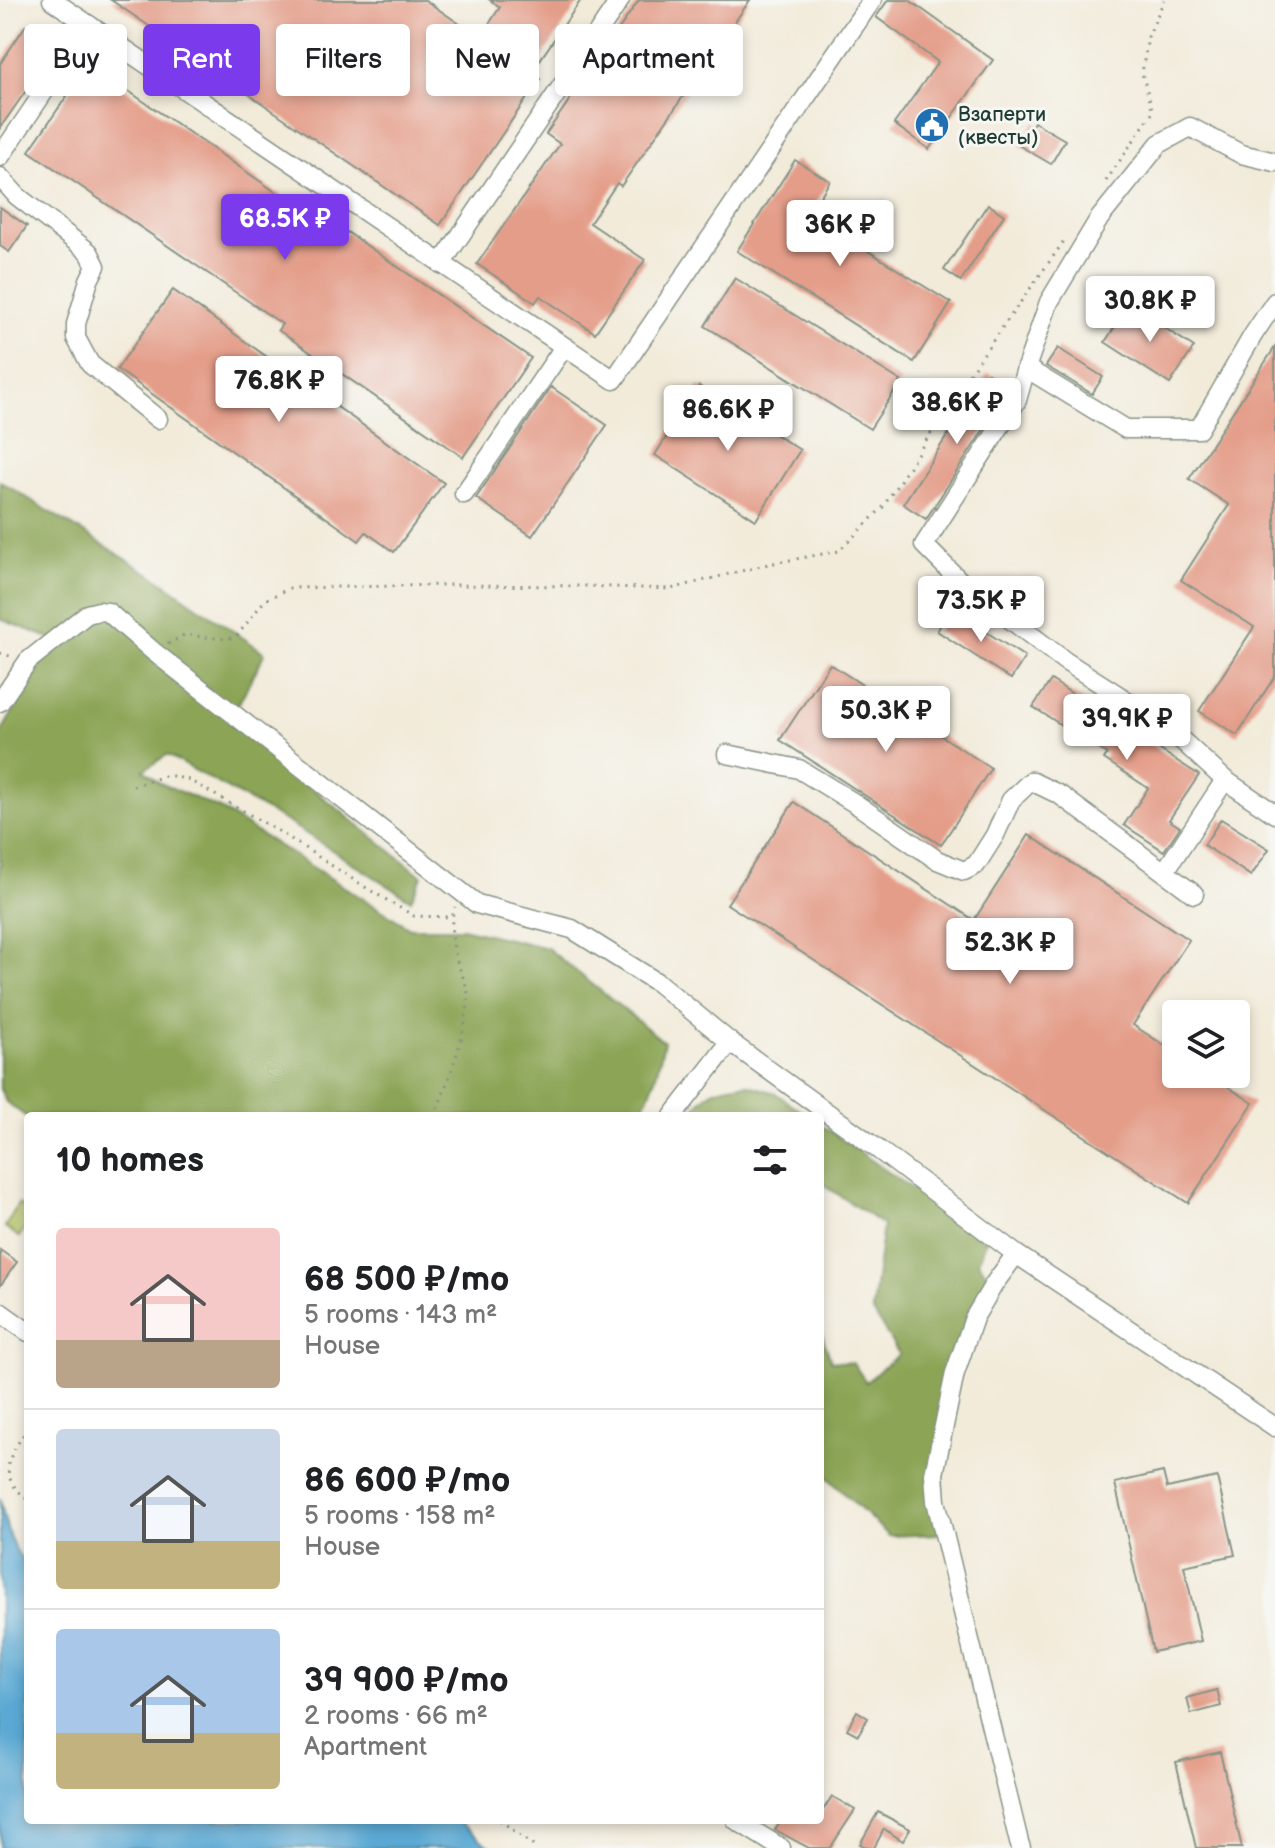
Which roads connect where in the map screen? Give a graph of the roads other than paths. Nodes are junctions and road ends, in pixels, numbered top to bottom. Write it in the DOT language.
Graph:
graph roads {
  1 [pos="52,0"];
  2 [pos="620,0"];
  3 [pos="872,0"];
  4 [pos="88,24"];
  5 [pos="127,51"];
  6 [pos="41,96"];
  7 [pos="0,157"];
  8 [pos="1275,162"];
  9 [pos="0,177"];
  10 [pos="441,264"];
  11 [pos="1275,302"];
  12 [pos="564,347"];
  13 [pos="1026,368"];
  14 [pos="158,419"];
  15 [pos="464,494"];
  16 [pos="0,702"];
  17 [pos="727,754"];
  18 [pos="1225,780"];
  19 [pos="1275,814"];
  20 [pos="1165,871"];
  21 [pos="1194,894"];
  22 [pos="730,1042"];
  23 [pos="676,1112"];
  24 [pos="1016,1254"];
  25 [pos="0,1312"];
  26 [pos="24,1329"];
  27 [pos="1275,1427"];
  28 [pos="742,1824"];
  29 [pos="781,1848"];
  30 [pos="1021,1848"];
  1 -- 4 [label="street"];
  2 -- 10 [label="street"];
  3 -- 12 [label="street"];
  5 -- 10 [label="street"];
  6 -- 7 [label="street"];
  8 -- 13 [label="street"];
  9 -- 14 [label="street"];
  10 -- 12 [label="street"];
  11 -- 13 [label="street"];
  12 -- 15 [label="street"];
  13 -- 18 [label="street"];
  16 -- 22 [label="street"];
  17 -- 20 [label="street"];
  18 -- 19 [label="street"];
  18 -- 20 [label="street"];
  20 -- 21 [label="street"];
  22 -- 23 [label="street"];
  22 -- 24 [label="street"];
  24 -- 27 [label="street"];
  24 -- 30 [label="street"];
  25 -- 26 [label="street"];
  28 -- 29 [label="street"];
}
